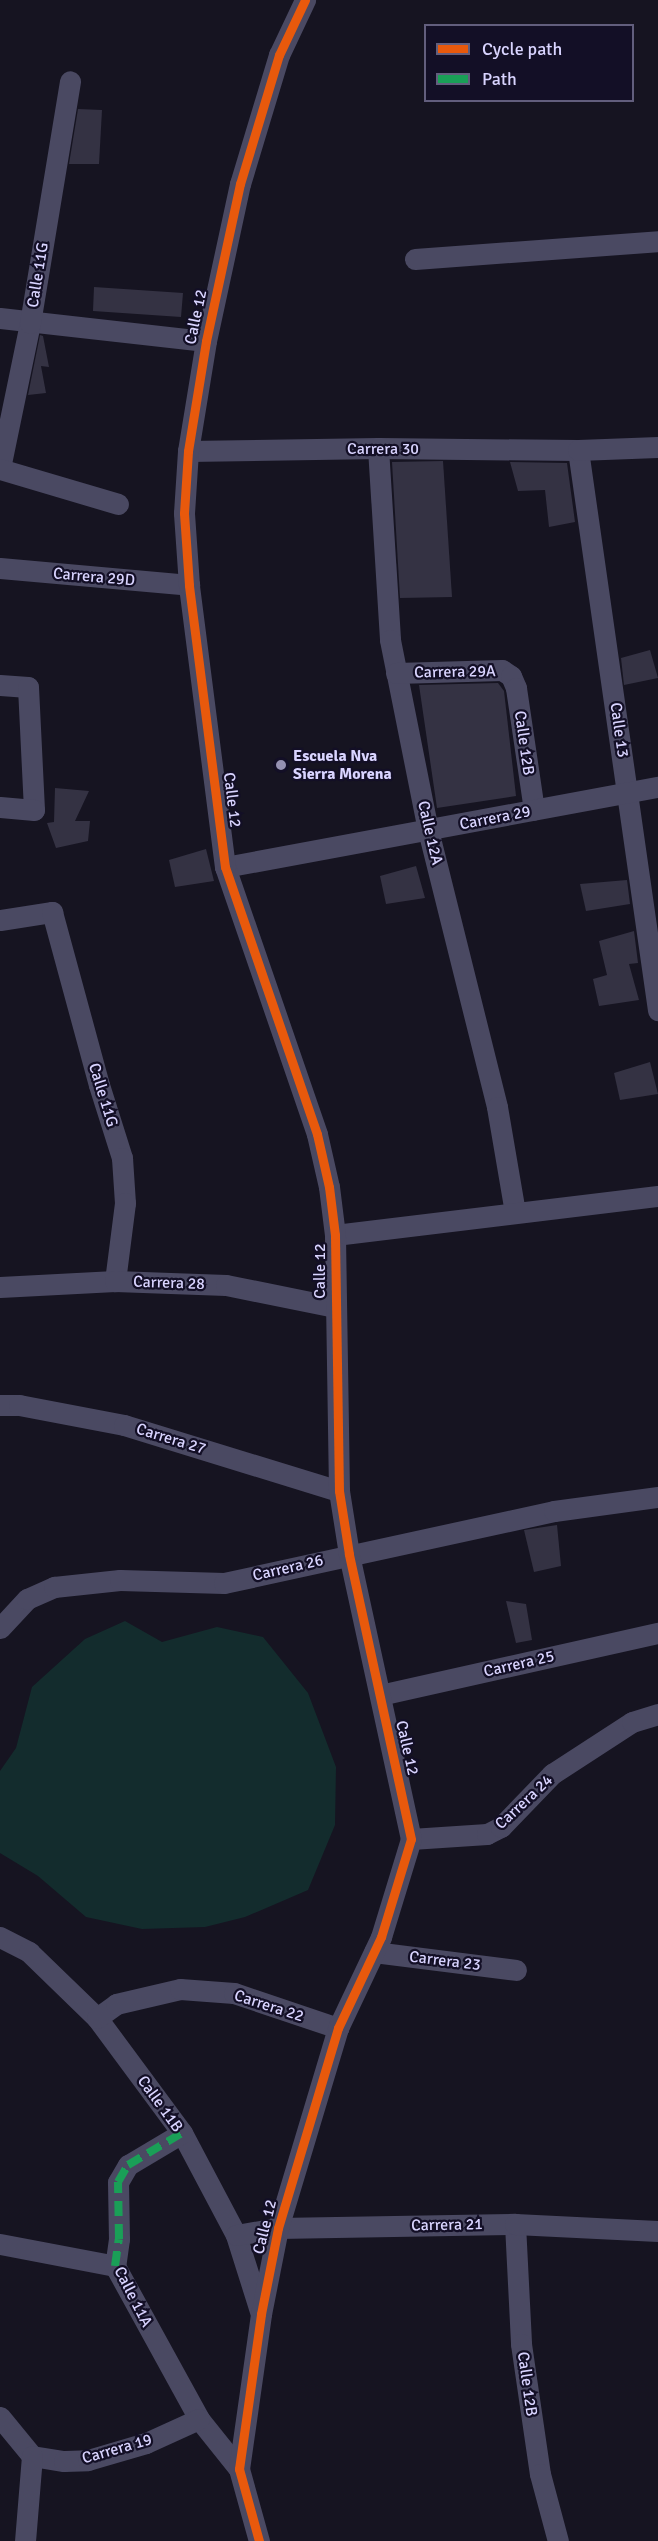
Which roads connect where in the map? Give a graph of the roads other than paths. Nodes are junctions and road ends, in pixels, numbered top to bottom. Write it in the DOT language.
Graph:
graph roads {
  1 [pos="305,0"];
  2 [pos="70,81"];
  3 [pos="658,241"];
  4 [pos="415,259"];
  5 [pos="0,318"];
  6 [pos="30,323"];
  7 [pos="206,341"];
  8 [pos="658,447"];
  9 [pos="378,448"];
  10 [pos="578,450"];
  11 [pos="188,451"];
  12 [pos="0,468"];
  13 [pos="118,504"];
  14 [pos="0,568"];
  15 [pos="189,585"];
  16 [pos="396,673"];
  17 [pos="511,676"];
  18 [pos="0,685"];
  19 [pos="658,788"];
  20 [pos="628,793"];
  21 [pos="0,807"];
  22 [pos="534,810"];
  23 [pos="428,830"];
  24 [pos="225,867"];
  25 [pos="0,920"];
  26 [pos="658,1010"];
  27 [pos="658,1196"];
  28 [pos="515,1212"];
  29 [pos="335,1235"];
  30 [pos="115,1281"];
  31 [pos="1,1283"];
  32 [pos="335,1308"];
  33 [pos="0,1405"];
  34 [pos="339,1491"];
  35 [pos="658,1497"];
  36 [pos="349,1554"];
  37 [pos="0,1628"];
  38 [pos="658,1633"];
  39 [pos="380,1695"];
  40 [pos="658,1714"];
  41 [pos="411,1839"];
  42 [pos="0,1937"];
  43 [pos="374,1952"];
  44 [pos="516,1970"];
  45 [pos="97,2018"];
  46 [pos="338,2028"];
  47 [pos="182,2133"];
  48 [pos="515,2224"];
  49 [pos="278,2228"];
  50 [pos="658,2231"];
  51 [pos="236,2235"];
  52 [pos="0,2244"];
  53 [pos="115,2266"];
  54 [pos="261,2314"];
  55 [pos="0,2417"];
  56 [pos="199,2419"];
  57 [pos="32,2456"];
  58 [pos="239,2469"];
  59 [pos="25,2541"];
  60 [pos="260,2541"];
  61 [pos="558,2541"];
  1 -- 7 [label="street, Calle 12"];
  2 -- 6 [label="street, Calle 11G"];
  3 -- 4 [label="street"];
  5 -- 6 [label="street"];
  6 -- 7 [label="street"];
  6 -- 12 [label="street, Calle 11G"];
  7 -- 11 [label="street, Calle 12"];
  8 -- 10 [label="street, Carrera 30"];
  9 -- 10 [label="street, Carrera 30"];
  9 -- 11 [label="street, Carrera 30"];
  9 -- 16 [label="street, Calle 12A"];
  10 -- 20 [label="street, Calle 13"];
  11 -- 15 [label="street, Calle 12"];
  12 -- 13 [label="street"];
  14 -- 15 [label="street, Carrera 29D"];
  15 -- 24 [label="street, Calle 12"];
  16 -- 17 [label="street, Carrera 29A"];
  16 -- 23 [label="street, Calle 12A"];
  17 -- 22 [label="street, Calle 12B"];
  18 -- 21 [label="street"];
  19 -- 20 [label="street, Carrera 29"];
  20 -- 22 [label="street, Carrera 29"];
  20 -- 26 [label="street, Calle 13"];
  22 -- 23 [label="street, Carrera 29"];
  23 -- 24 [label="street, Carrera 29"];
  23 -- 28 [label="street, Calle 12A"];
  24 -- 29 [label="street, Calle 12"];
  25 -- 30 [label="street, Calle 11G"];
  27 -- 28 [label="street"];
  28 -- 29 [label="street"];
  29 -- 32 [label="street, Calle 12"];
  30 -- 31 [label="street, Carrera 28"];
  30 -- 32 [label="street, Carrera 28"];
  32 -- 34 [label="street, Calle 12"];
  33 -- 34 [label="street, Carrera 27"];
  34 -- 36 [label="street, Calle 12"];
  35 -- 36 [label="street, Carrera 26"];
  36 -- 37 [label="street, Carrera 26"];
  36 -- 39 [label="street, Calle 12"];
  38 -- 39 [label="street, Carrera 25"];
  39 -- 41 [label="street, Calle 12"];
  40 -- 41 [label="street, Carrera 24"];
  41 -- 43 [label="street, Calle 12"];
  42 -- 45 [label="street, Calle 11B"];
  43 -- 44 [label="street, Carrera 23"];
  43 -- 46 [label="street, Calle 12"];
  45 -- 46 [label="street, Carrera 22"];
  45 -- 47 [label="street, Calle 11B"];
  46 -- 49 [label="street, Calle 12"];
  47 -- 51 [label="street, Calle 11B"];
  47 -- 53 [label="street, Calle 11A"];
  48 -- 49 [label="street, Carrera 21"];
  48 -- 50 [label="street, Carrera 21"];
  48 -- 61 [label="street, Calle 12B"];
  49 -- 51 [label="street, Carrera 21"];
  49 -- 54 [label="street, Calle 12"];
  51 -- 54 [label="street, Calle 11B"];
  52 -- 53 [label="street"];
  53 -- 56 [label="street, Calle 11A"];
  54 -- 58 [label="street, Calle 12"];
  55 -- 57 [label="street"];
  56 -- 57 [label="street, Carrera 19"];
  56 -- 58 [label="street, Calle 11A"];
  57 -- 59 [label="street"];
  58 -- 60 [label="street, Calle 12"];
}
